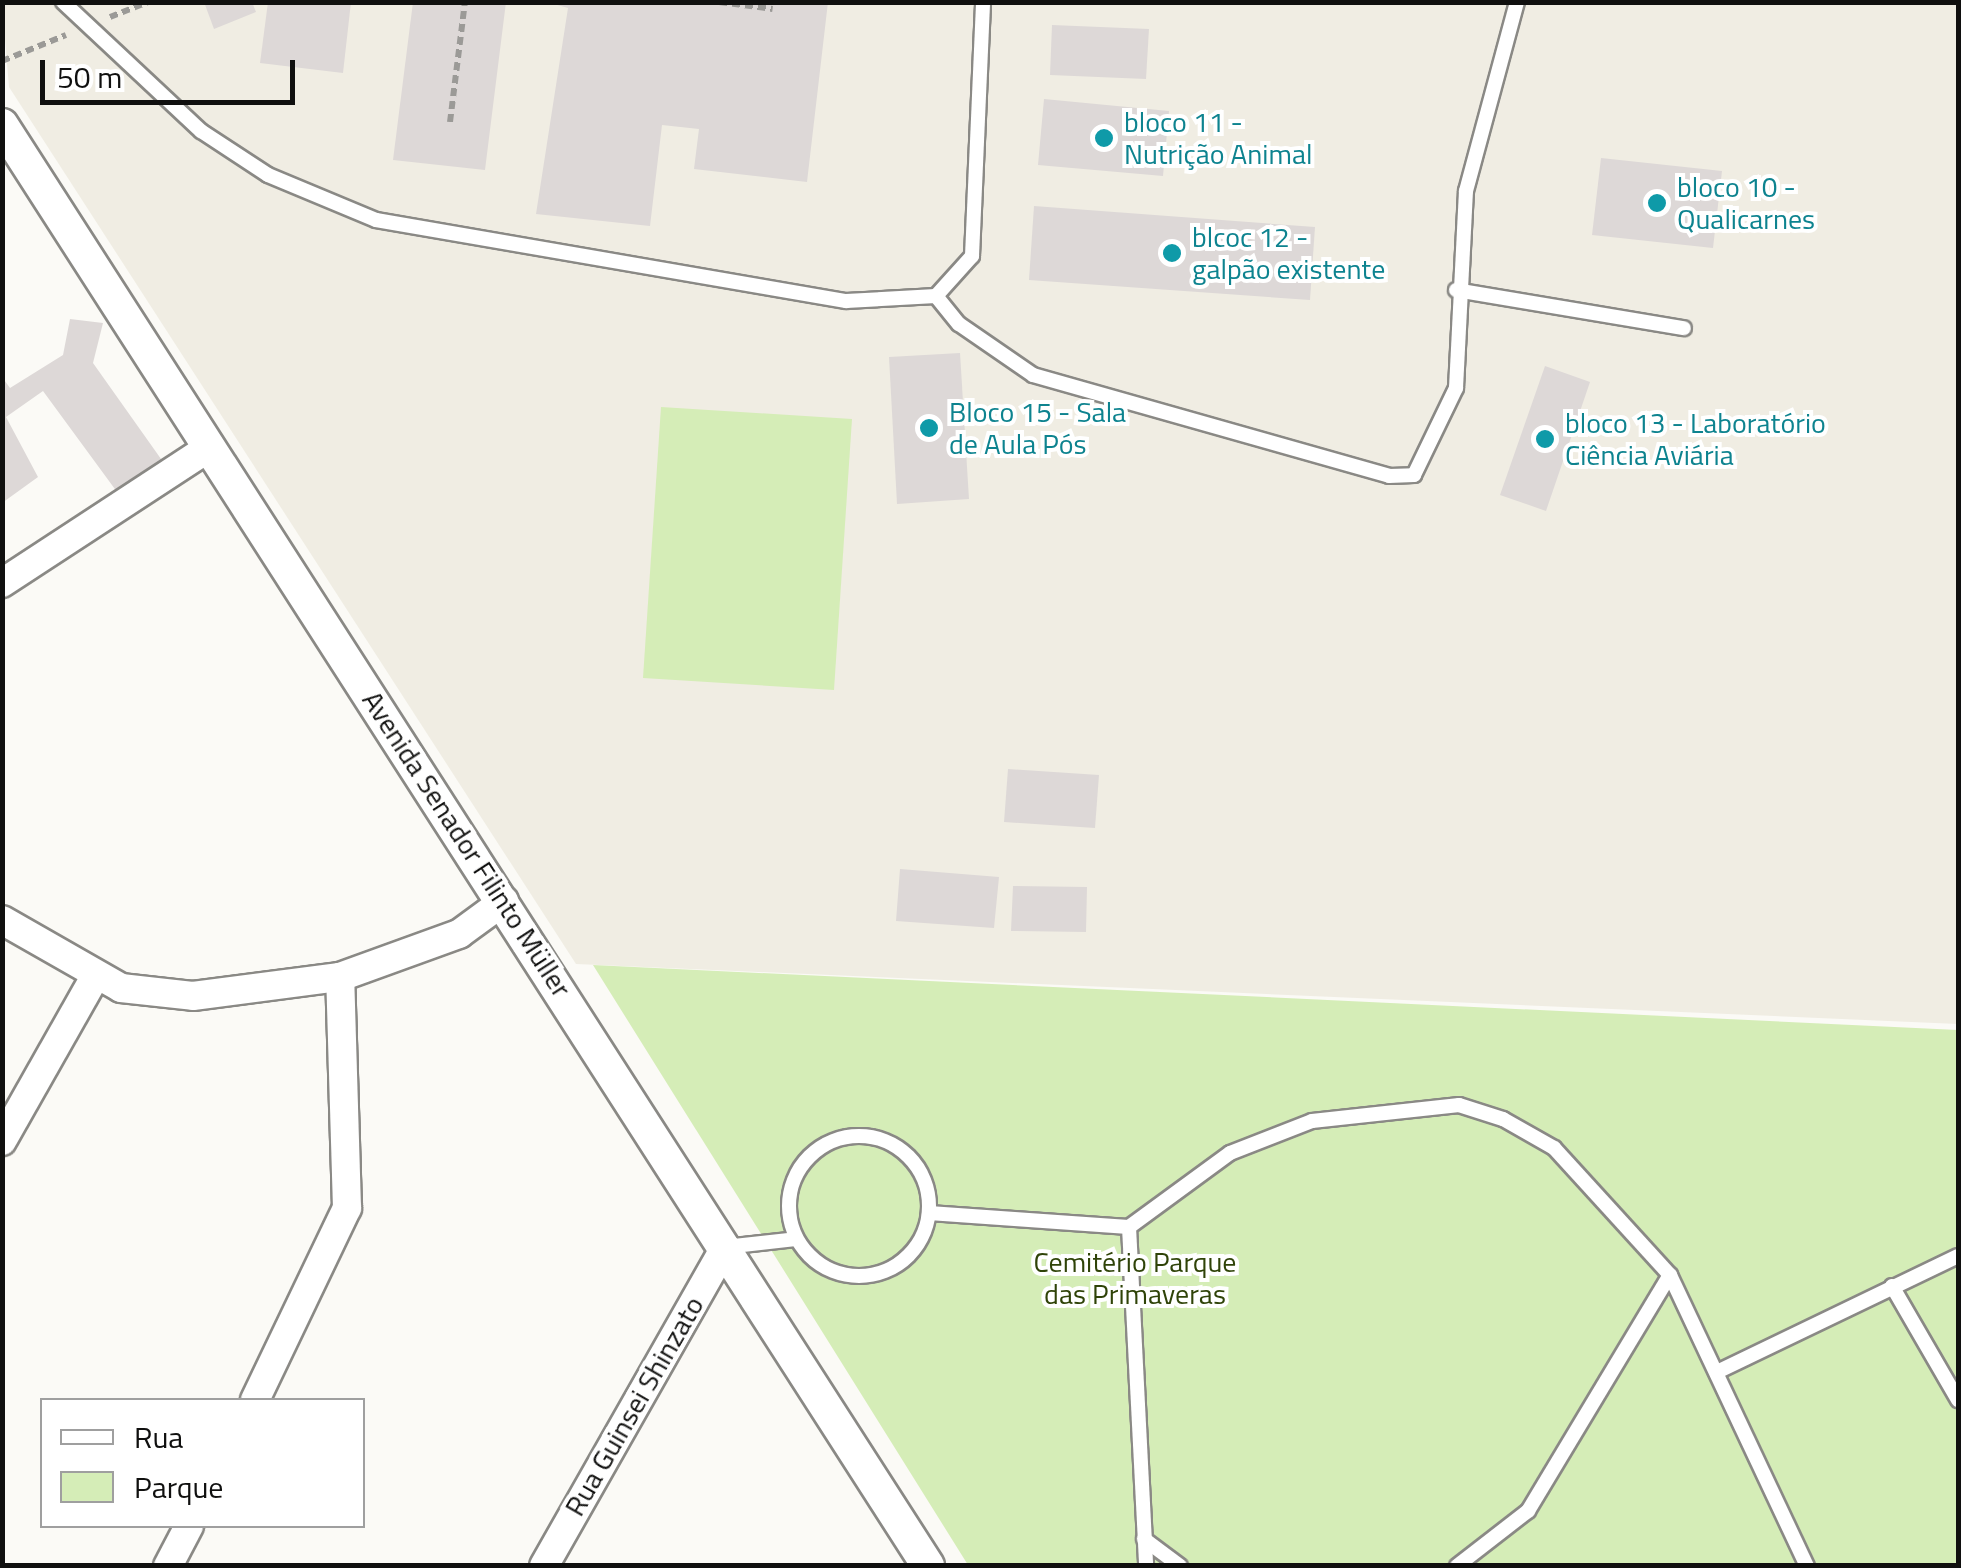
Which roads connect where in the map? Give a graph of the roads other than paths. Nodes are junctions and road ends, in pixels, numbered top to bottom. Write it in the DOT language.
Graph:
graph roads {
  1 [pos="62,2"];
  2 [pos="983,2"];
  3 [pos="1517,2"];
  4 [pos="2,126"];
  5 [pos="1456,290"];
  6 [pos="936,296"];
  7 [pos="1684,328"];
  8 [pos="210,446"];
  9 [pos="2,583"];
  10 [pos="504,901"];
  11 [pos="2,920"];
  12 [pos="96,975"];
  13 [pos="340,977"];
  14 [pos="2,1141"];
  15 [pos="929,1213"];
  16 [pos="1130,1226"];
  17 [pos="796,1239"];
  18 [pos="725,1247"];
  19 [pos="1958,1256"];
  20 [pos="1670,1275"];
  21 [pos="1892,1286"];
  22 [pos="1718,1372"];
  23 [pos="256,1398"];
  24 [pos="1958,1400"];
  25 [pos="188,1528"];
  26 [pos="1144,1539"];
  27 [pos="168,1566"];
  28 [pos="544,1566"];
  29 [pos="928,1566"];
  30 [pos="1146,1566"];
  31 [pos="1180,1566"];
  32 [pos="1457,1566"];
  33 [pos="1807,1566"];
  1 -- 6 [label="lane"];
  2 -- 6 [label="lane"];
  3 -- 5 [label="lane"];
  4 -- 8 [label="street, Avenida Senador Filinto Müller"];
  5 -- 6 [label="lane"];
  5 -- 7 [label="lane"];
  8 -- 9 [label="street"];
  8 -- 10 [label="street, Avenida Senador Filinto Müller"];
  10 -- 13 [label="street"];
  10 -- 18 [label="street, Avenida Senador Filinto Müller"];
  11 -- 12 [label="street"];
  12 -- 13 [label="street"];
  12 -- 14 [label="street"];
  13 -- 23 [label="street"];
  15 -- 16 [label="lane"];
  15 -- 17 [label="lane"];
  15 -- 17 [label="lane"];
  16 -- 20 [label="lane"];
  16 -- 26 [label="lane"];
  17 -- 18 [label="lane"];
  18 -- 28 [label="street, Rua Guinsei Shinzato"];
  18 -- 29 [label="street, Avenida Senador Filinto Müller"];
  19 -- 21 [label="lane"];
  20 -- 22 [label="lane"];
  20 -- 32 [label="lane"];
  21 -- 22 [label="lane"];
  21 -- 24 [label="lane"];
  22 -- 33 [label="lane"];
  25 -- 27 [label="street"];
  26 -- 30 [label="lane"];
  26 -- 31 [label="lane"];
}
